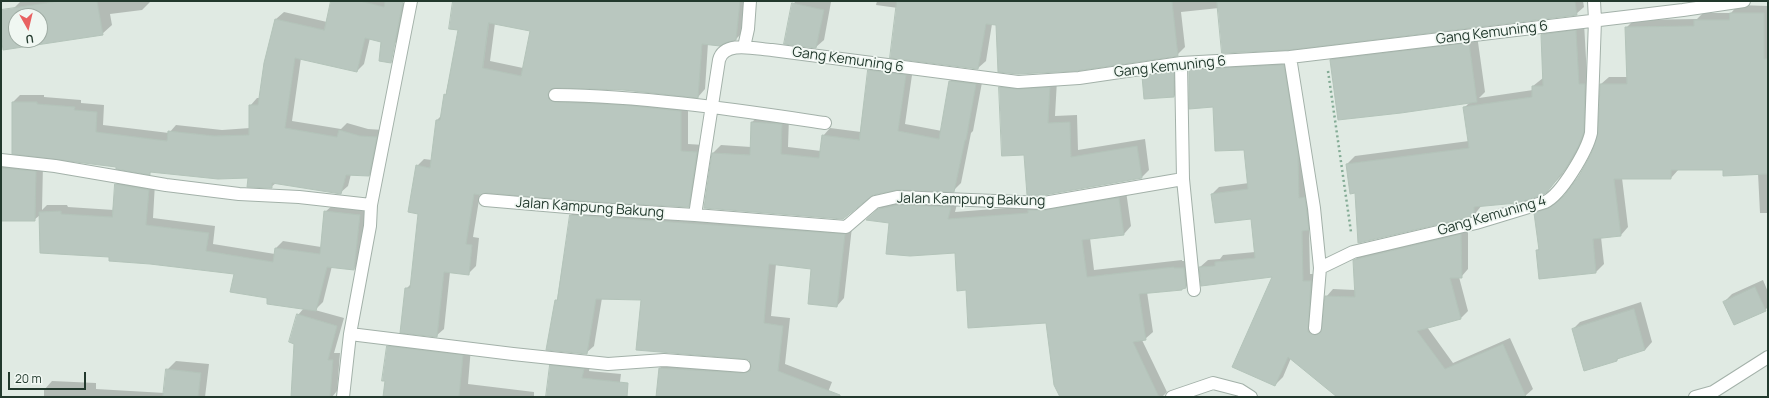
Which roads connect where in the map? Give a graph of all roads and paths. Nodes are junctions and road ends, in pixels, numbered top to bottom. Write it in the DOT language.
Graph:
graph roads {
  1 [pos="411,1"];
  2 [pos="750,1"];
  3 [pos="1594,1"];
  4 [pos="1744,1"];
  5 [pos="1595,20"];
  6 [pos="744,47"];
  7 [pos="1326,53"];
  8 [pos="1290,58"];
  9 [pos="1181,63"];
  10 [pos="555,95"];
  11 [pos="711,106"];
  12 [pos="825,123"];
  13 [pos="1,160"];
  14 [pos="1183,179"];
  15 [pos="485,200"];
  16 [pos="372,205"];
  17 [pos="695,215"];
  18 [pos="1353,252"];
  19 [pos="1320,268"];
  20 [pos="1194,290"];
  21 [pos="1315,328"];
  22 [pos="350,334"];
  23 [pos="1768,357"];
  24 [pos="744,366"];
  25 [pos="1714,394"];
  26 [pos="343,397"];
  27 [pos="1172,397"];
  28 [pos="1251,397"];
  29 [pos="1695,397"];
  1 -- 16 [label="street"];
  2 -- 6 [label="street"];
  3 -- 5 [label="street, Gang Kemuning 4"];
  4 -- 5 [label="street, Gang Kemuning 6"];
  5 -- 7 [label="street, Gang Kemuning 6"];
  5 -- 18 [label="street, Gang Kemuning 4"];
  6 -- 9 [label="street, Gang Kemuning 6"];
  6 -- 11 [label="street"];
  7 -- 8 [label="street, Gang Kemuning 6"];
  7 -- 18 [label="path"];
  8 -- 9 [label="street, Gang Kemuning 6"];
  8 -- 19 [label="street"];
  9 -- 14 [label="street"];
  10 -- 11 [label="street"];
  11 -- 12 [label="street"];
  11 -- 17 [label="street"];
  13 -- 16 [label="street"];
  14 -- 17 [label="street, Jalan Kampung Bakung"];
  14 -- 20 [label="street"];
  15 -- 17 [label="street, Jalan Kampung Bakung"];
  16 -- 22 [label="street"];
  18 -- 19 [label="street, Gang Kemuning 4"];
  19 -- 21 [label="street"];
  22 -- 24 [label="street"];
  22 -- 26 [label="street"];
  23 -- 25 [label="street"];
  25 -- 29 [label="street"];
  27 -- 28 [label="street"];
}
